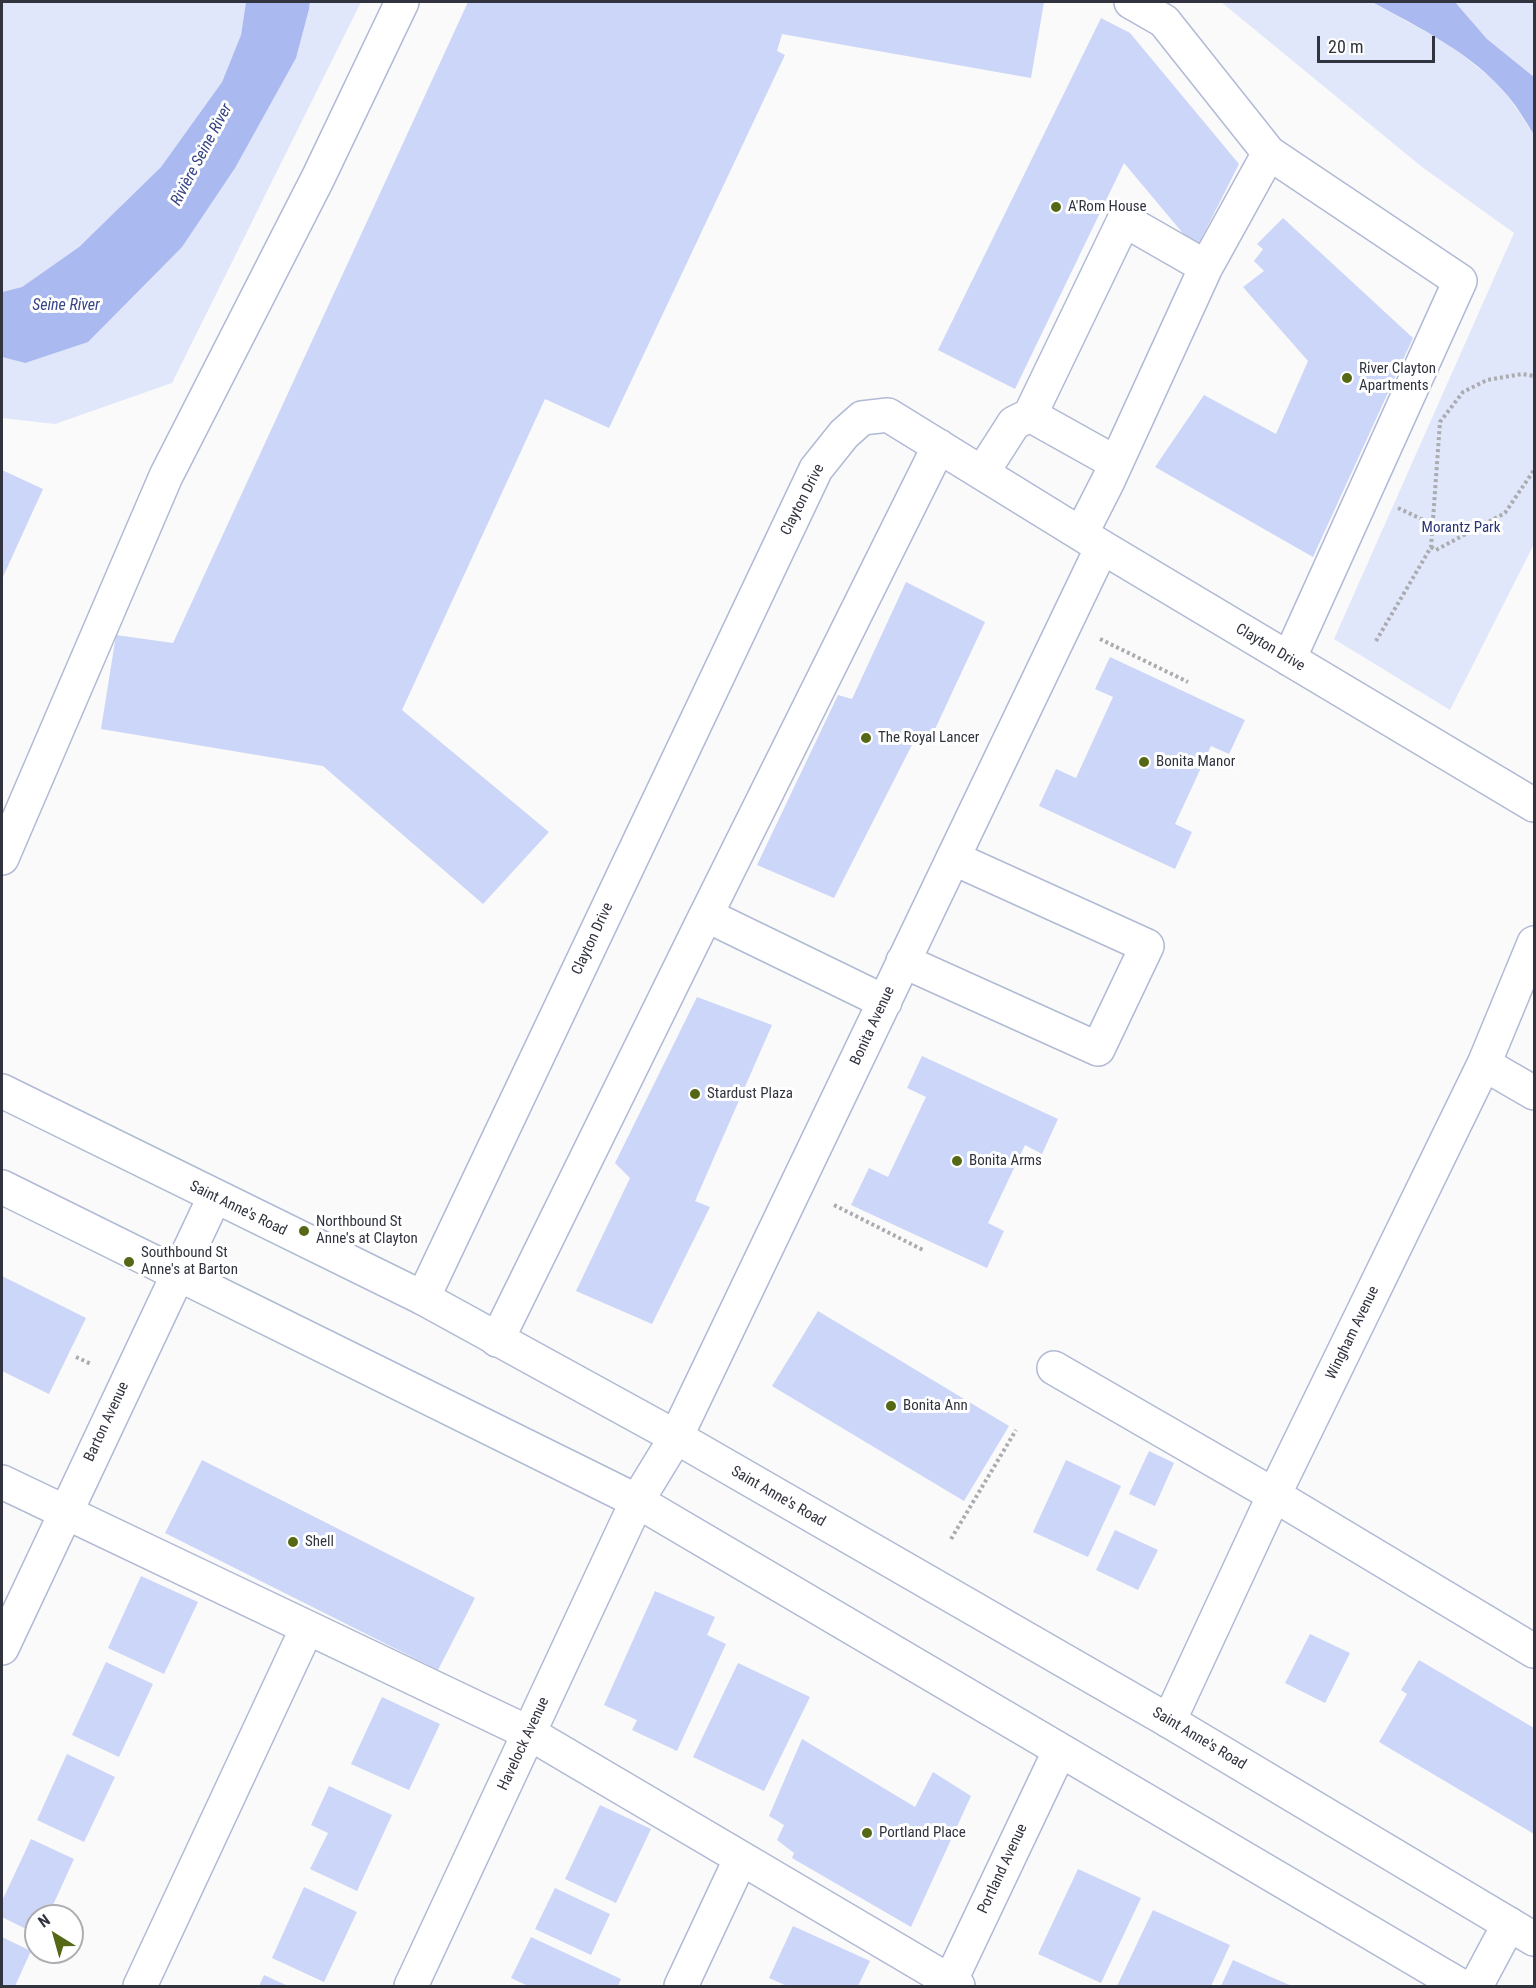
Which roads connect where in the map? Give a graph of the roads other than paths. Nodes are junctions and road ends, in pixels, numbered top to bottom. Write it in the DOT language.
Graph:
graph roads {
  1 [pos="402,2"];
  2 [pos="1131,2"];
  3 [pos="1269,153"];
  4 [pos="1206,267"];
  5 [pos="1030,415"];
  6 [pos="939,446"];
  7 [pos="1116,463"];
  8 [pos="982,473"];
  9 [pos="1091,541"];
  10 [pos="1288,658"];
  11 [pos="1534,805"];
  12 [pos="2,858"];
  13 [pos="953,858"];
  14 [pos="706,915"];
  15 [pos="1534,943"];
  16 [pos="903,961"];
  17 [pos="885,1002"];
  18 [pos="1484,1064"];
  19 [pos="2,1091"];
  20 [pos="1534,1093"];
  21 [pos="2,1187"];
  22 [pos="214,1197"];
  23 [pos="177,1274"];
  24 [pos="423,1298"];
  25 [pos="498,1340"];
  26 [pos="1054,1368"];
  27 [pos="676,1437"];
  28 [pos="2,1482"];
  29 [pos="1274,1495"];
  30 [pos="637,1501"];
  31 [pos="65,1514"];
  32 [pos="307,1628"];
  33 [pos="2,1648"];
  34 [pos="1534,1651"];
  35 [pos="1169,1721"];
  36 [pos="529,1733"];
  37 [pos="1059,1752"];
  38 [pos="741,1858"];
  39 [pos="1522,1932"];
  40 [pos="952,1985"];
  41 [pos="140,1986"];
  42 [pos="411,1986"];
  43 [pos="681,1986"];
  44 [pos="1461,1986"];
  45 [pos="1476,1986"];
  1 -- 12 [label="street"];
  2 -- 3 [label="street"];
  3 -- 4 [label="street, Bonita Avenue"];
  3 -- 10 [label="street"];
  4 -- 5 [label="street"];
  4 -- 7 [label="street, Bonita Avenue"];
  5 -- 7 [label="street"];
  5 -- 8 [label="street"];
  6 -- 8 [label="street, Clayton Drive"];
  6 -- 14 [label="street"];
  6 -- 24 [label="street, Clayton Drive"];
  7 -- 9 [label="street, Bonita Avenue"];
  8 -- 9 [label="street, Clayton Drive"];
  9 -- 10 [label="street, Clayton Drive"];
  9 -- 13 [label="street, Bonita Avenue"];
  10 -- 11 [label="street, Clayton Drive"];
  13 -- 16 [label="street, Bonita Avenue"];
  13 -- 16 [label="street"];
  14 -- 17 [label="street"];
  14 -- 25 [label="street"];
  15 -- 18 [label="street, Wingham Avenue"];
  16 -- 17 [label="street, Bonita Avenue"];
  17 -- 27 [label="street, Bonita Avenue"];
  18 -- 20 [label="street"];
  18 -- 29 [label="street, Wingham Avenue"];
  19 -- 22 [label="street, Saint Anne's Road"];
  21 -- 23 [label="street"];
  22 -- 23 [label="street, Barton Avenue"];
  22 -- 24 [label="street, Saint Anne's Road"];
  23 -- 30 [label="street"];
  23 -- 31 [label="street, Barton Avenue"];
  24 -- 25 [label="street, Saint Anne's Road"];
  25 -- 27 [label="street, Saint Anne's Road"];
  26 -- 29 [label="street"];
  27 -- 30 [label="street, Bonita Avenue"];
  27 -- 35 [label="street, Saint Anne's Road"];
  28 -- 31 [label="street"];
  29 -- 34 [label="street"];
  29 -- 35 [label="street, Wingham Avenue"];
  30 -- 36 [label="street, Havelock Avenue"];
  30 -- 37 [label="street"];
  31 -- 32 [label="street"];
  31 -- 33 [label="street, Barton Avenue"];
  32 -- 36 [label="street"];
  32 -- 41 [label="street"];
  35 -- 39 [label="street, Saint Anne's Road"];
  36 -- 38 [label="street"];
  36 -- 42 [label="street, Havelock Avenue"];
  37 -- 40 [label="street, Portland Avenue"];
  37 -- 44 [label="street"];
  38 -- 40 [label="street"];
  38 -- 43 [label="street"];
  39 -- 45 [label="street"];
}
